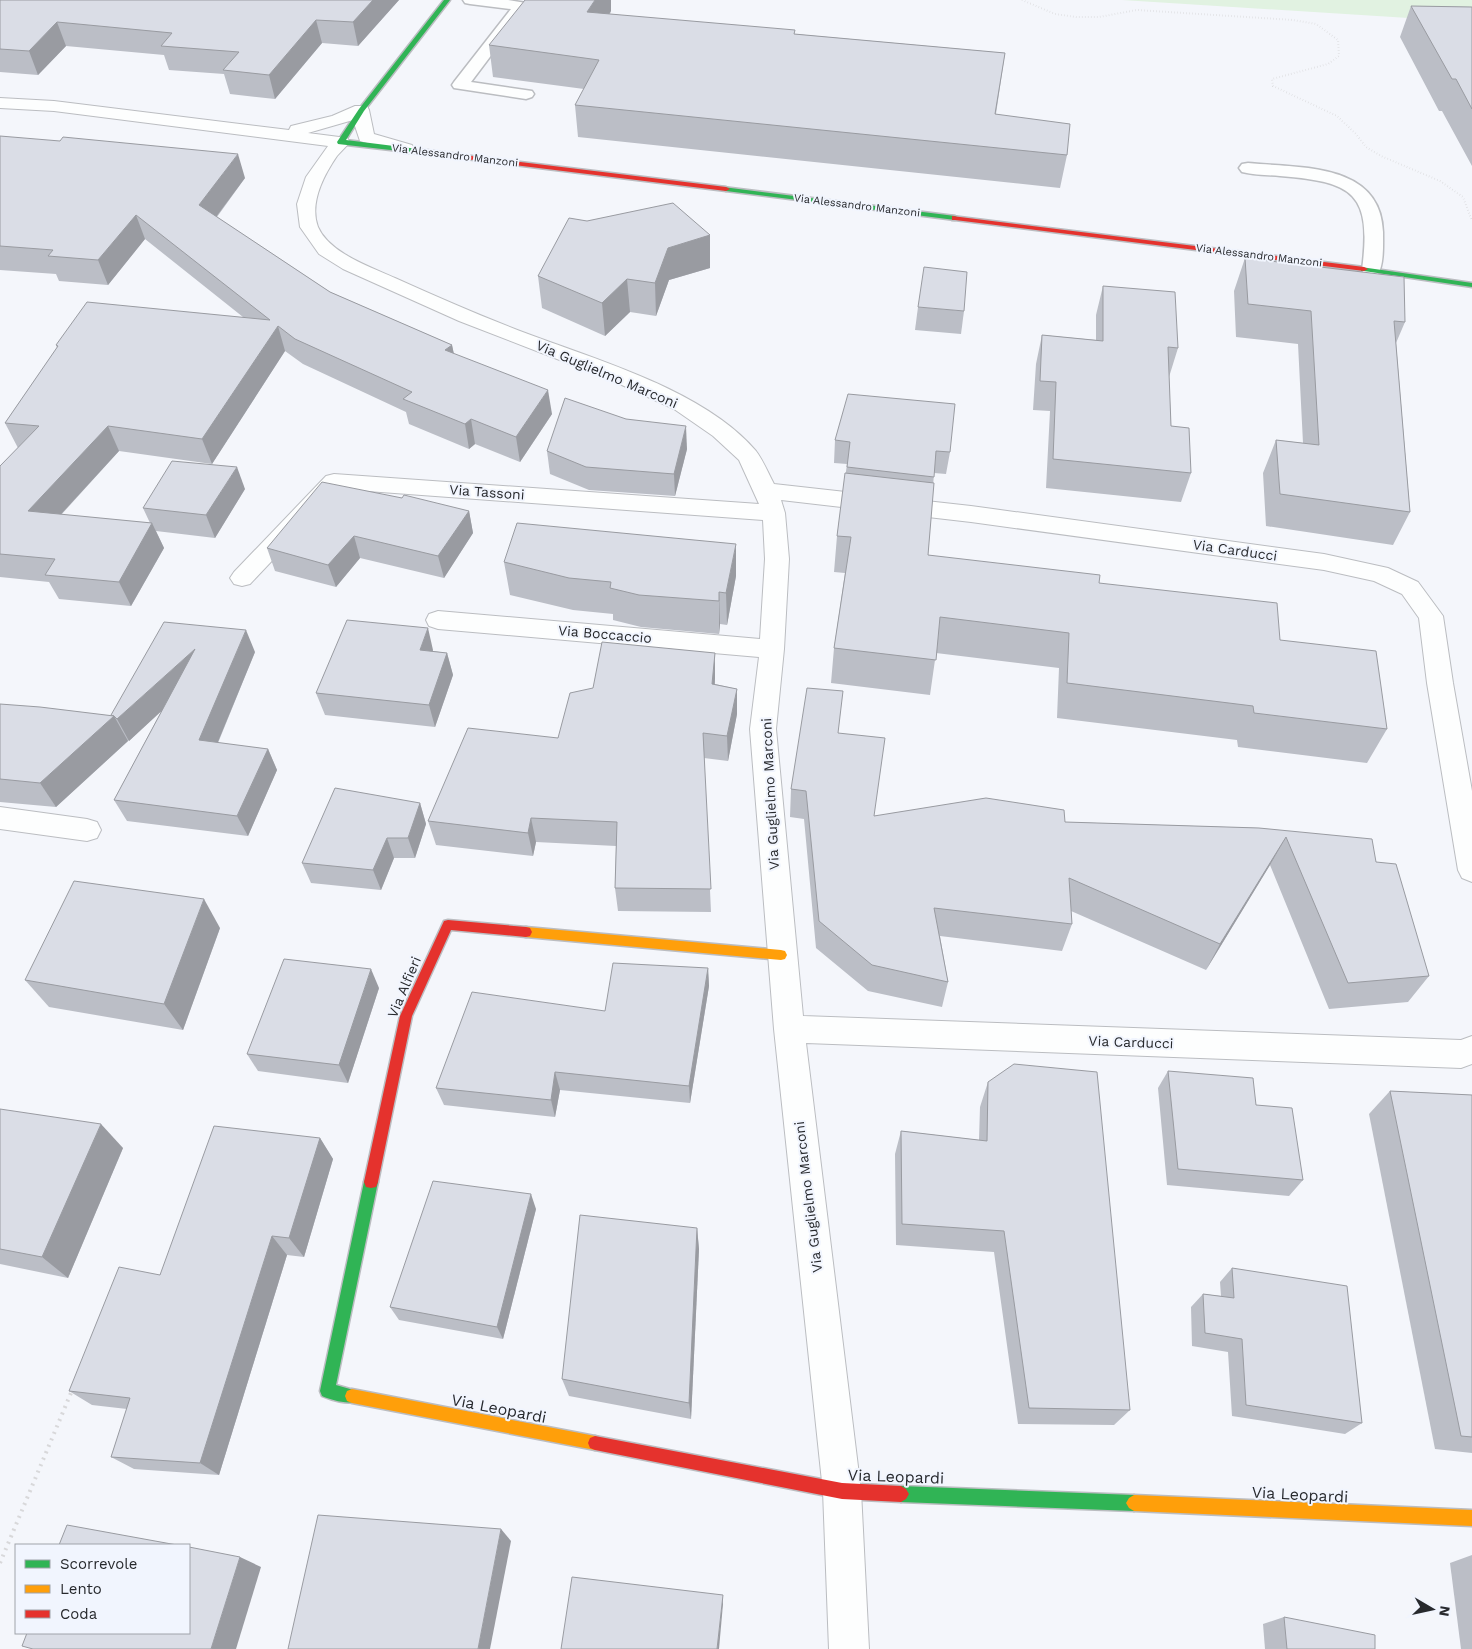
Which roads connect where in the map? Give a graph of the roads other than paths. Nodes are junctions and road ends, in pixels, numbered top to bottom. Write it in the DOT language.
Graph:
graph roads {
  1 [pos="447,0"];
  2 [pos="470,0"];
  3 [pos="526,94"];
  4 [pos="0,103"];
  5 [pos="361,110"];
  6 [pos="241,129"];
  7 [pos="341,142"];
  8 [pos="406,149"];
  9 [pos="1248,168"];
  10 [pos="1371,270"];
  11 [pos="1472,285"];
  12 [pos="770,502"];
  13 [pos="242,578"];
  14 [pos="438,620"];
  15 [pos="772,649"];
  16 [pos="0,818"];
  17 [pos="87,830"];
  18 [pos="1472,870"];
  19 [pos="781,955"];
  20 [pos="789,1029"];
  21 [pos="1472,1050"];
  22 [pos="327,1391"];
  23 [pos="842,1491"];
  24 [pos="1472,1518"];
  25 [pos="849,1649"];
  1 -- 5 [label="street, Via Guglielmo Marconi"];
  2 -- 3 [label="lane"];
  4 -- 6 [label="street, Via Alessandro Manzoni"];
  5 -- 6 [label="street, Via Alessandro Manzoni"];
  5 -- 7 [label="street, Via Guglielmo Marconi"];
  5 -- 8 [label="street"];
  6 -- 7 [label="street, Via Alessandro Manzoni"];
  7 -- 8 [label="street, Via Alessandro Manzoni"];
  7 -- 12 [label="street, Via Guglielmo Marconi"];
  8 -- 10 [label="street, Via Alessandro Manzoni"];
  9 -- 10 [label="lane"];
  10 -- 11 [label="street, Via Alessandro Manzoni"];
  12 -- 13 [label="street, Via Tassoni"];
  12 -- 15 [label="street, Via Guglielmo Marconi"];
  12 -- 18 [label="street, Via Carducci"];
  14 -- 15 [label="street, Via Boccaccio"];
  15 -- 19 [label="street, Via Guglielmo Marconi"];
  16 -- 17 [label="street"];
  19 -- 20 [label="street, Via Guglielmo Marconi"];
  19 -- 22 [label="street, Via Alfieri"];
  20 -- 21 [label="street, Via Carducci"];
  20 -- 23 [label="street, Via Guglielmo Marconi"];
  22 -- 23 [label="street, Via Leopardi"];
  23 -- 24 [label="street, Via Leopardi"];
  23 -- 25 [label="street, Via Guglielmo Marconi"];
}
